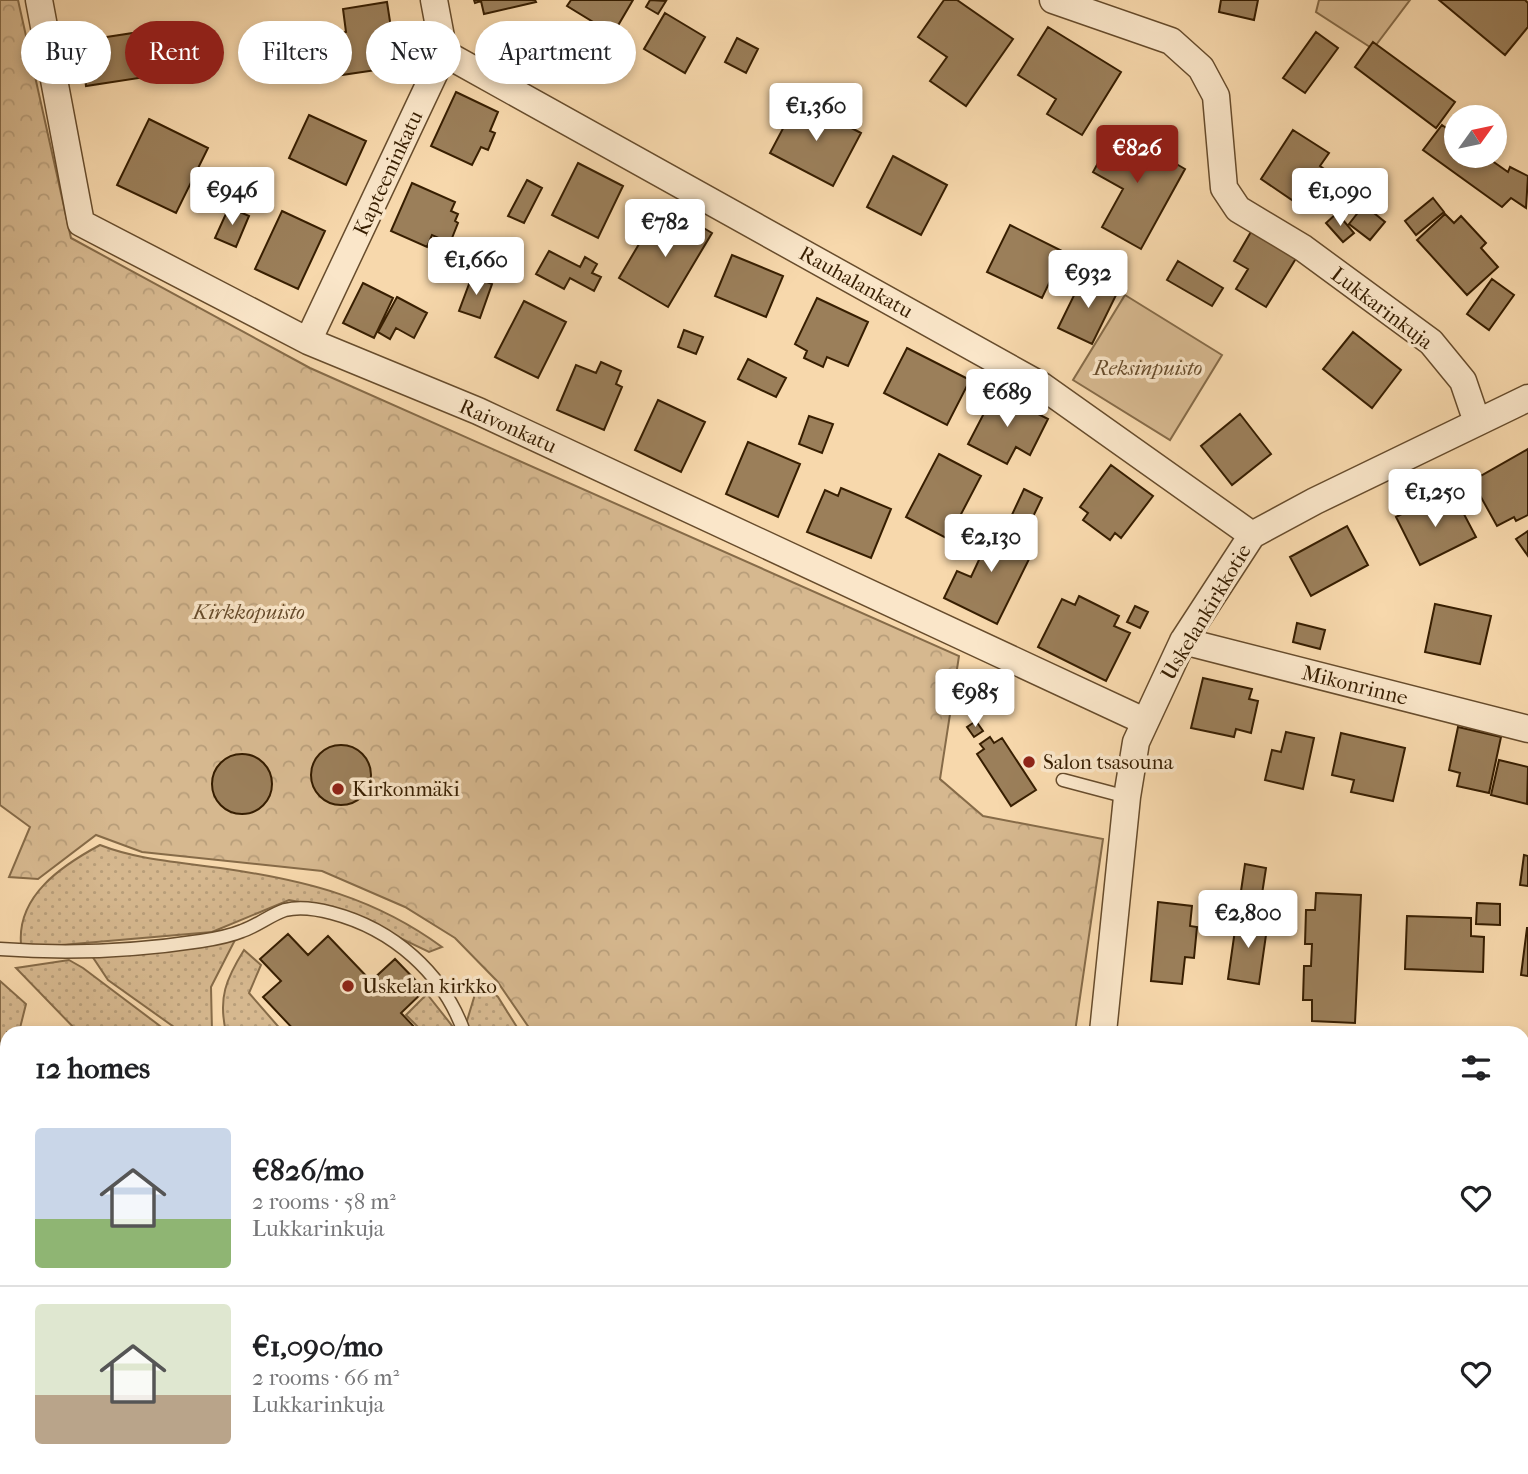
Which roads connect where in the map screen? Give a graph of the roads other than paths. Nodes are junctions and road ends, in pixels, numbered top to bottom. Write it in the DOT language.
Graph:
graph roads {
  1 [pos="39,0"];
  2 [pos="433,0"];
  3 [pos="1053,0"];
  4 [pos="437,21"];
  5 [pos="461,62"];
  6 [pos="429,84"];
  7 [pos="308,341"];
  8 [pos="1528,398"];
  9 [pos="1477,422"];
  10 [pos="1252,535"];
  11 [pos="1183,641"];
  12 [pos="1144,722"];
  13 [pos="1528,729"];
  14 [pos="1063,779"];
  15 [pos="1126,797"];
  16 [pos="0,949"];
  17 [pos="461,1026"];
  18 [pos="1104,1026"];
  1 -- 7 [label="street, Raivonkatu"];
  2 -- 4 [label="street"];
  3 -- 9 [label="street, Lukkarinkuja"];
  5 -- 10 [label="street, Rauhalankatu"];
  6 -- 7 [label="street, Kapteeninkatu"];
  7 -- 12 [label="street, Raivonkatu"];
  8 -- 9 [label="street, Uskelankirkkotie"];
  9 -- 10 [label="street, Uskelankirkkotie"];
  10 -- 11 [label="street, Uskelankirkkotie"];
  11 -- 12 [label="street, Uskelankirkkotie"];
  11 -- 13 [label="street, Mikonrinne"];
  12 -- 15 [label="street, Uskelankirkkotie"];
  14 -- 15 [label="lane"];
  15 -- 18 [label="street, Uskelankirkkotie"];
  16 -- 17 [label="lane"];
}
